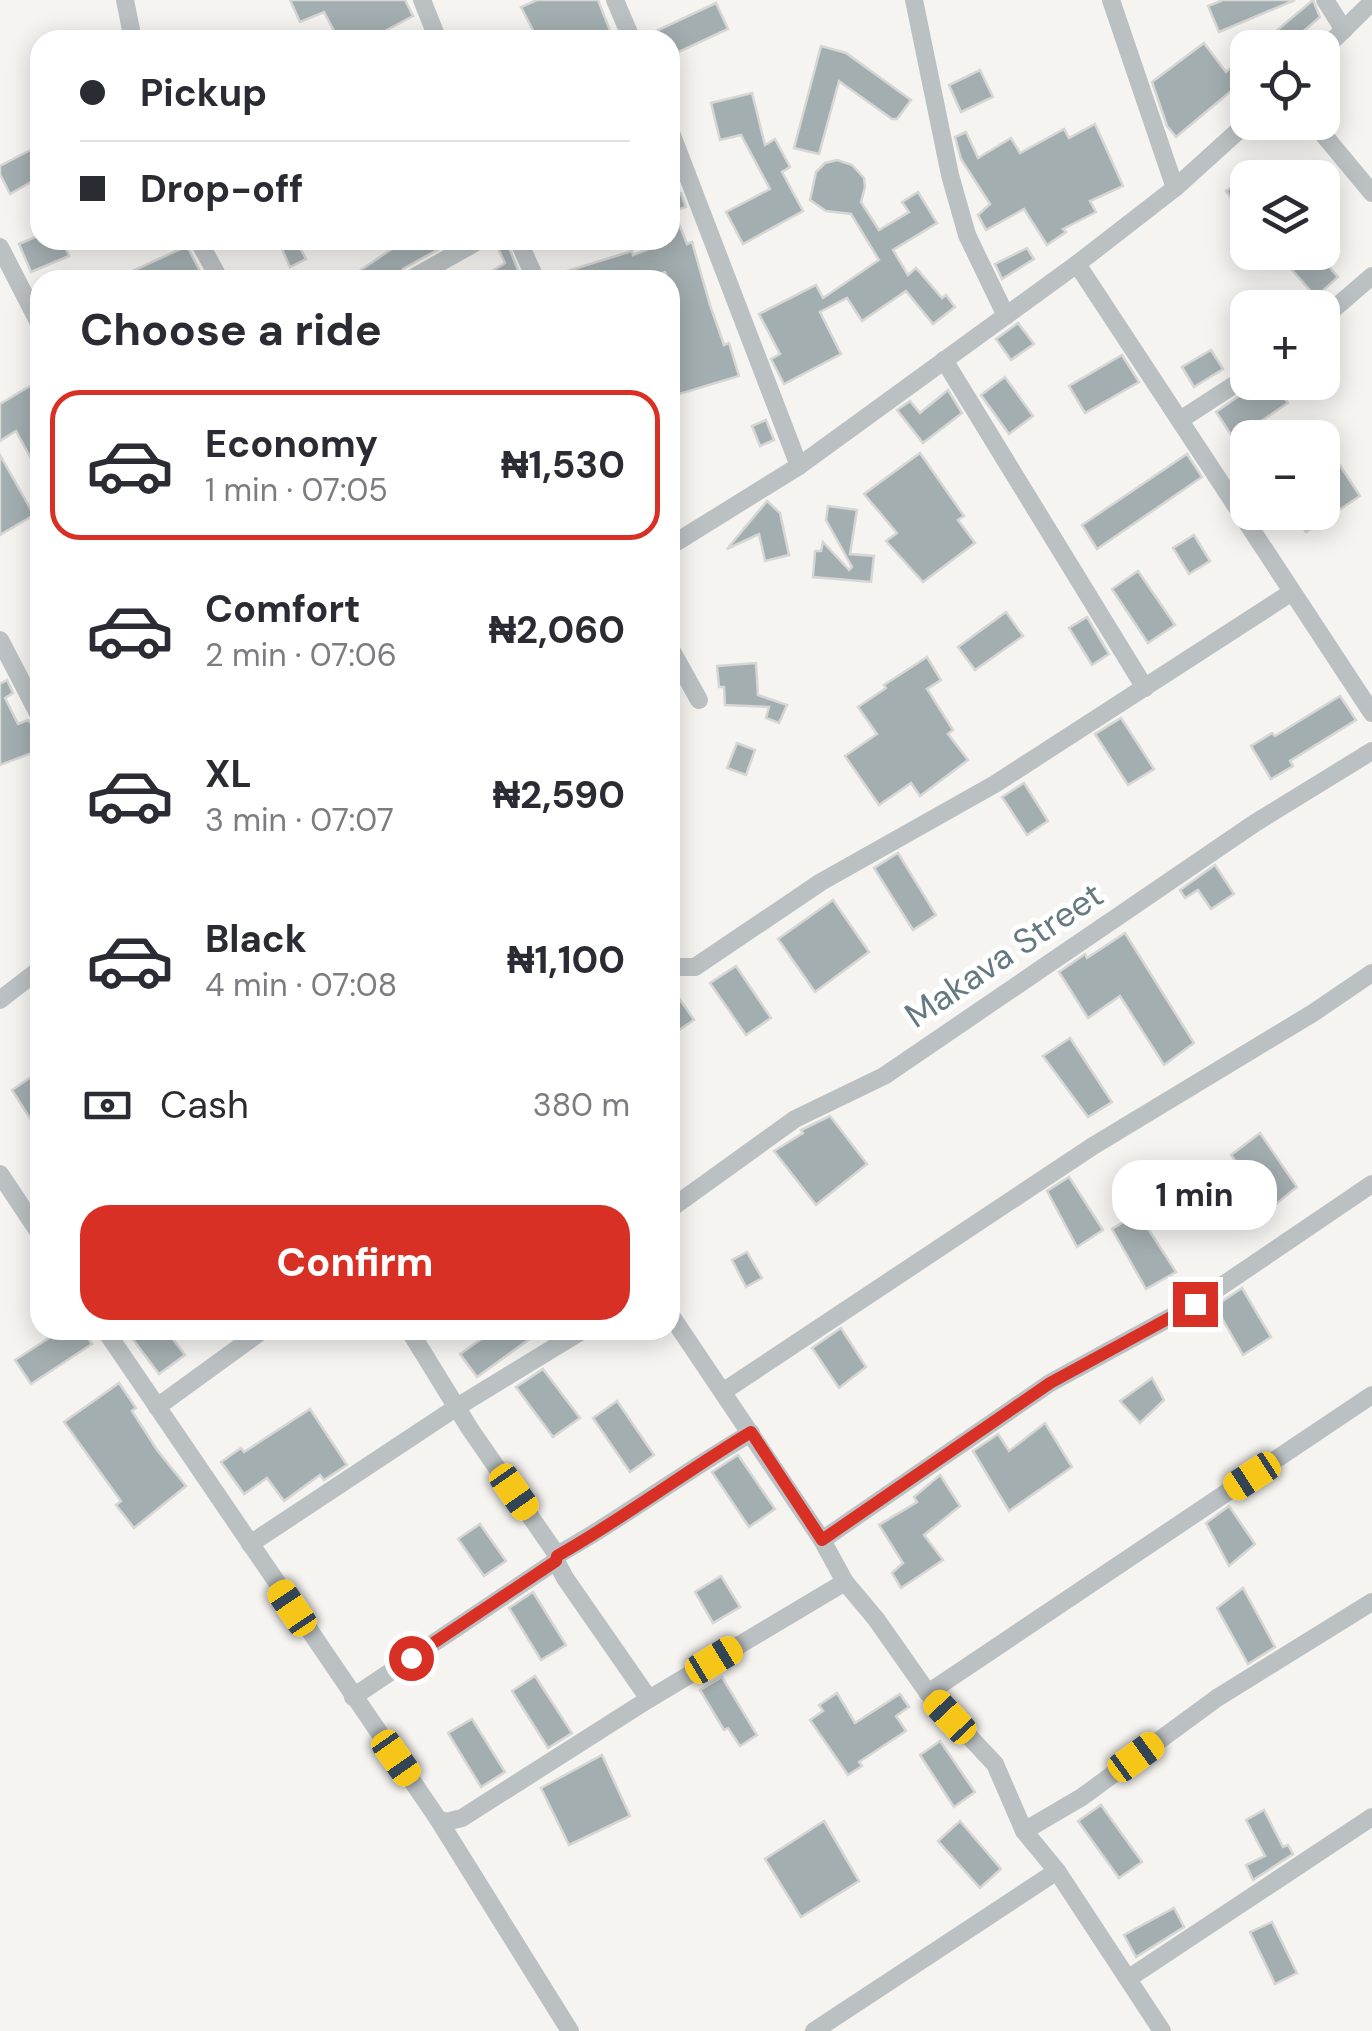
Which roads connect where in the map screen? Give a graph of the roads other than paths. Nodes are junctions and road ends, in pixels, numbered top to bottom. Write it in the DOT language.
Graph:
graph roads {
  1 [pos="125,0"];
  2 [pos="422,0"];
  3 [pos="616,0"];
  4 [pos="914,0"];
  5 [pos="1112,0"];
  6 [pos="1325,0"];
  7 [pos="1372,2"];
  8 [pos="131,30"];
  9 [pos="434,30"];
  10 [pos="628,30"];
  11 [pos="1344,30"];
  12 [pos="1340,34"];
  13 [pos="1230,138"];
  14 [pos="1328,140"];
  15 [pos="680,156"];
  16 [pos="1175,188"];
  17 [pos="1372,192"];
  18 [pos="0,246"];
  19 [pos="462,250"];
  20 [pos="1077,264"];
  21 [pos="427,270"];
  22 [pos="1372,276"];
  23 [pos="30,304"];
  24 [pos="1340,304"];
  25 [pos="1006,316"];
  26 [pos="944,360"];
  27 [pos="1230,388"];
  28 [pos="1180,420"];
  29 [pos="799,466"];
  30 [pos="680,540"];
  31 [pos="1292,592"];
  32 [pos="0,640"];
  33 [pos="680,666"];
  34 [pos="1145,688"];
  35 [pos="30,698"];
  36 [pos="699,700"];
  37 [pos="1371,710"];
  38 [pos="1372,751"];
  39 [pos="680,967"];
  40 [pos="1372,974"];
  41 [pos="30,977"];
  42 [pos="0,1000"];
  43 [pos="0,1174"];
  44 [pos="1372,1184"];
  45 [pos="680,1202"];
  46 [pos="30,1219"];
  47 [pos="680,1328"];
  48 [pos="112,1340"];
  49 [pos="249,1340"];
  50 [pos="415,1340"];
  51 [pos="567,1340"];
  52 [pos="724,1391"];
  53 [pos="1372,1394"];
  54 [pos="157,1407"];
  55 [pos="457,1407"];
  56 [pos="751,1432"];
  57 [pos="822,1540"];
  58 [pos="250,1544"];
  59 [pos="556,1558"];
  60 [pos="845,1582"];
  61 [pos="1372,1602"];
  62 [pos="928,1693"];
  63 [pos="353,1697"];
  64 [pos="649,1699"];
  65 [pos="1372,1817"];
  66 [pos="438,1818"];
  67 [pos="1024,1831"];
  68 [pos="1057,1871"];
  69 [pos="1129,1978"];
  70 [pos="570,2031"];
  71 [pos="814,2031"];
  72 [pos="1162,2031"];
  1 -- 8 [label="street"];
  2 -- 9 [label="street"];
  3 -- 10 [label="street"];
  4 -- 25 [label="street"];
  5 -- 16 [label="street"];
  6 -- 11 [label="street"];
  7 -- 11 [label="street"];
  11 -- 12 [label="street"];
  13 -- 16 [label="street"];
  14 -- 17 [label="street"];
  15 -- 29 [label="street"];
  16 -- 20 [label="street"];
  18 -- 23 [label="street"];
  19 -- 21 [label="street"];
  20 -- 25 [label="street"];
  20 -- 28 [label="street"];
  22 -- 24 [label="street"];
  25 -- 26 [label="street"];
  26 -- 29 [label="street"];
  26 -- 34 [label="street"];
  27 -- 28 [label="street"];
  28 -- 31 [label="street"];
  29 -- 30 [label="street"];
  31 -- 34 [label="street"];
  31 -- 37 [label="street"];
  32 -- 35 [label="street"];
  33 -- 36 [label="street"];
  34 -- 39 [label="street"];
  38 -- 45 [label="street, Makava Street"];
  40 -- 52 [label="street"];
  41 -- 42 [label="street"];
  43 -- 46 [label="street"];
  44 -- 57 [label="street"];
  47 -- 52 [label="street"];
  48 -- 54 [label="street"];
  49 -- 54 [label="street"];
  50 -- 55 [label="street"];
  51 -- 55 [label="street"];
  52 -- 56 [label="street"];
  53 -- 62 [label="street"];
  54 -- 58 [label="street"];
  55 -- 58 [label="street"];
  55 -- 59 [label="street"];
  56 -- 57 [label="street"];
  56 -- 59 [label="street"];
  57 -- 60 [label="street"];
  58 -- 63 [label="street"];
  59 -- 63 [label="street"];
  59 -- 64 [label="street"];
  60 -- 62 [label="street"];
  60 -- 64 [label="street"];
  61 -- 67 [label="street"];
  62 -- 67 [label="street"];
  63 -- 66 [label="street"];
  64 -- 66 [label="street"];
  65 -- 69 [label="street"];
  66 -- 70 [label="street"];
  67 -- 68 [label="street"];
  68 -- 69 [label="street"];
  68 -- 71 [label="street"];
  69 -- 72 [label="street"];
}
